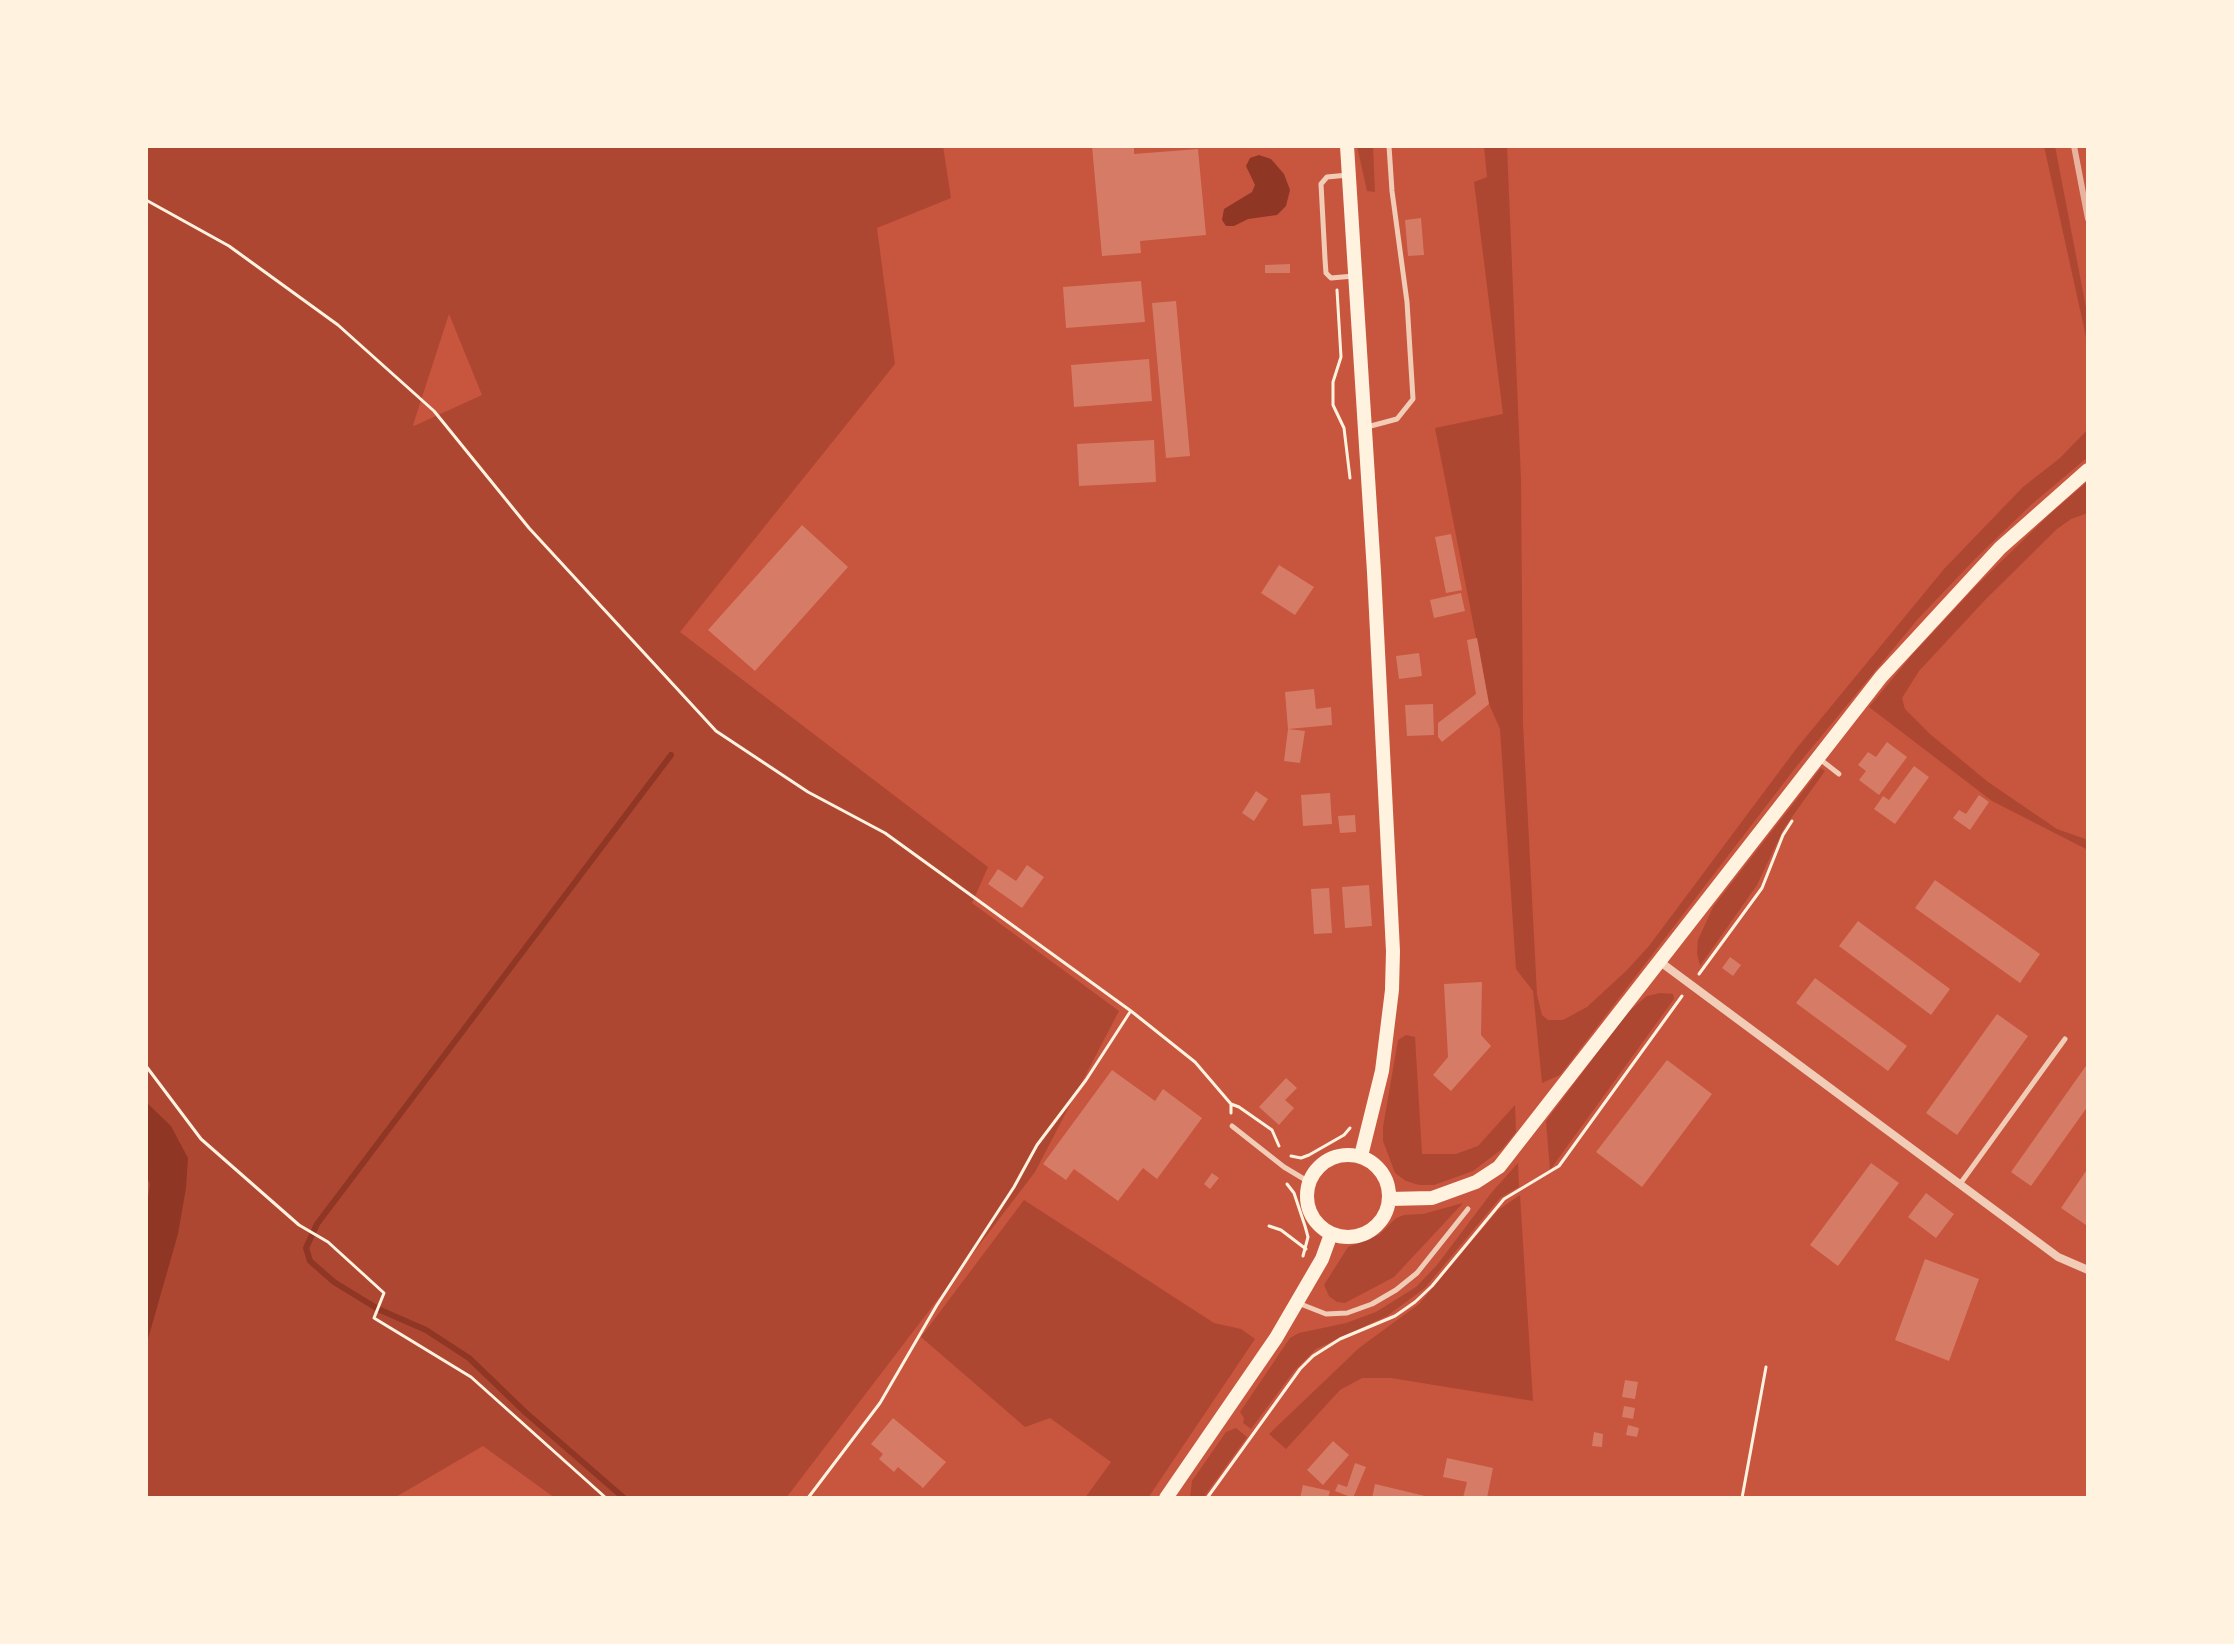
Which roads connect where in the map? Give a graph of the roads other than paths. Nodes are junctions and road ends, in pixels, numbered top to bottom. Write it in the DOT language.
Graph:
graph roads {
  1 [pos="1347,146"];
  2 [pos="1389,146"];
  3 [pos="1349,175"];
  4 [pos="1355,276"];
  5 [pos="1364,427"];
  6 [pos="2088,470"];
  7 [pos="1817,757"];
  8 [pos="1839,774"];
  9 [pos="1659,961"];
  10 [pos="2065,1039"];
  11 [pos="1232,1126"];
  12 [pos="1361,1156"];
  13 [pos="1309,1182"];
  14 [pos="1960,1184"];
  15 [pos="1389,1199"];
  16 [pos="1468,1209"];
  17 [pos="1331,1234"];
  18 [pos="2088,1270"];
  19 [pos="1298,1303"];
  20 [pos="1166,1498"];
  1 -- 3 [label="main road"];
  2 -- 5 [label="lane"];
  3 -- 4 [label="main road"];
  3 -- 4 [label="lane"];
  4 -- 5 [label="main road"];
  5 -- 12 [label="main road"];
  6 -- 7 [label="main road"];
  7 -- 8 [label="lane"];
  7 -- 9 [label="main road"];
  9 -- 14 [label="street"];
  9 -- 15 [label="main road"];
  10 -- 14 [label="lane"];
  11 -- 13 [label="lane"];
  12 -- 13 [label="main road"];
  12 -- 15 [label="main road"];
  13 -- 17 [label="main road"];
  14 -- 18 [label="street"];
  15 -- 17 [label="main road"];
  16 -- 19 [label="lane"];
  17 -- 19 [label="main road"];
  19 -- 20 [label="main road"];
}
